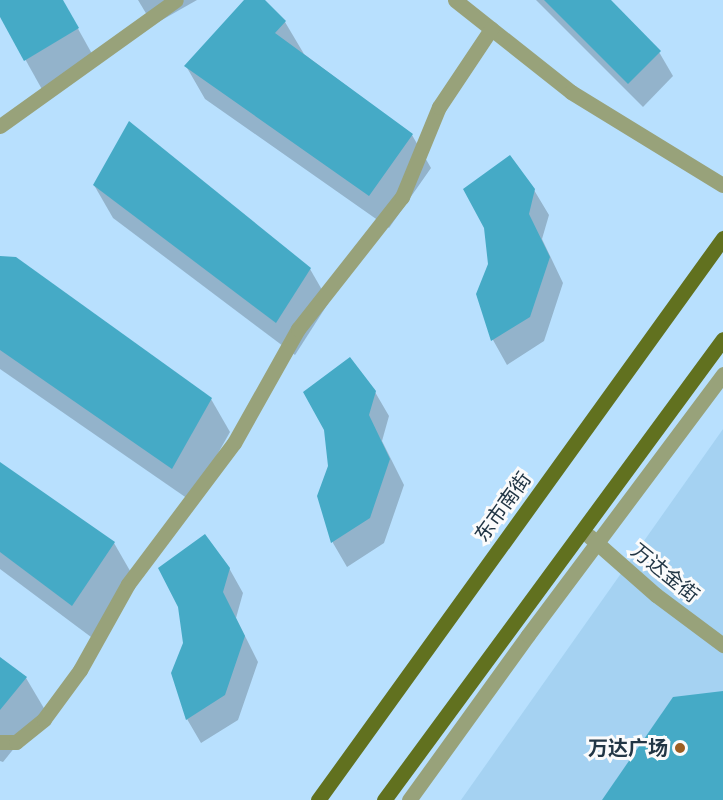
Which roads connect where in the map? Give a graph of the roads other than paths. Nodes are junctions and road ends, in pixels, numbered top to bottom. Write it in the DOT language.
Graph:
graph roads {
  1 [pos="176,0"];
  2 [pos="455,0"];
  3 [pos="491,29"];
  4 [pos="0,126"];
  5 [pos="723,185"];
  6 [pos="723,238"];
  7 [pos="723,339"];
  8 [pos="723,374"];
  9 [pos="583,530"];
  10 [pos="596,543"];
  11 [pos="723,645"];
  12 [pos="0,742"];
  13 [pos="348,759"];
  14 [pos="307,800"];
  15 [pos="318,800"];
  16 [pos="384,800"];
  17 [pos="409,800"];
  1 -- 4 [label="street"];
  2 -- 3 [label="street"];
  3 -- 5 [label="street"];
  3 -- 12 [label="street"];
  6 -- 13 [label="main road, 东市南街"];
  7 -- 9 [label="main road"];
  8 -- 10 [label="street"];
  9 -- 10 [label="street, 万达金街"];
  9 -- 16 [label="main road"];
  10 -- 11 [label="street, 万达金街"];
  10 -- 17 [label="street"];
  13 -- 14 [label="main road"];
  13 -- 15 [label="main road, 东市南街"];
}
